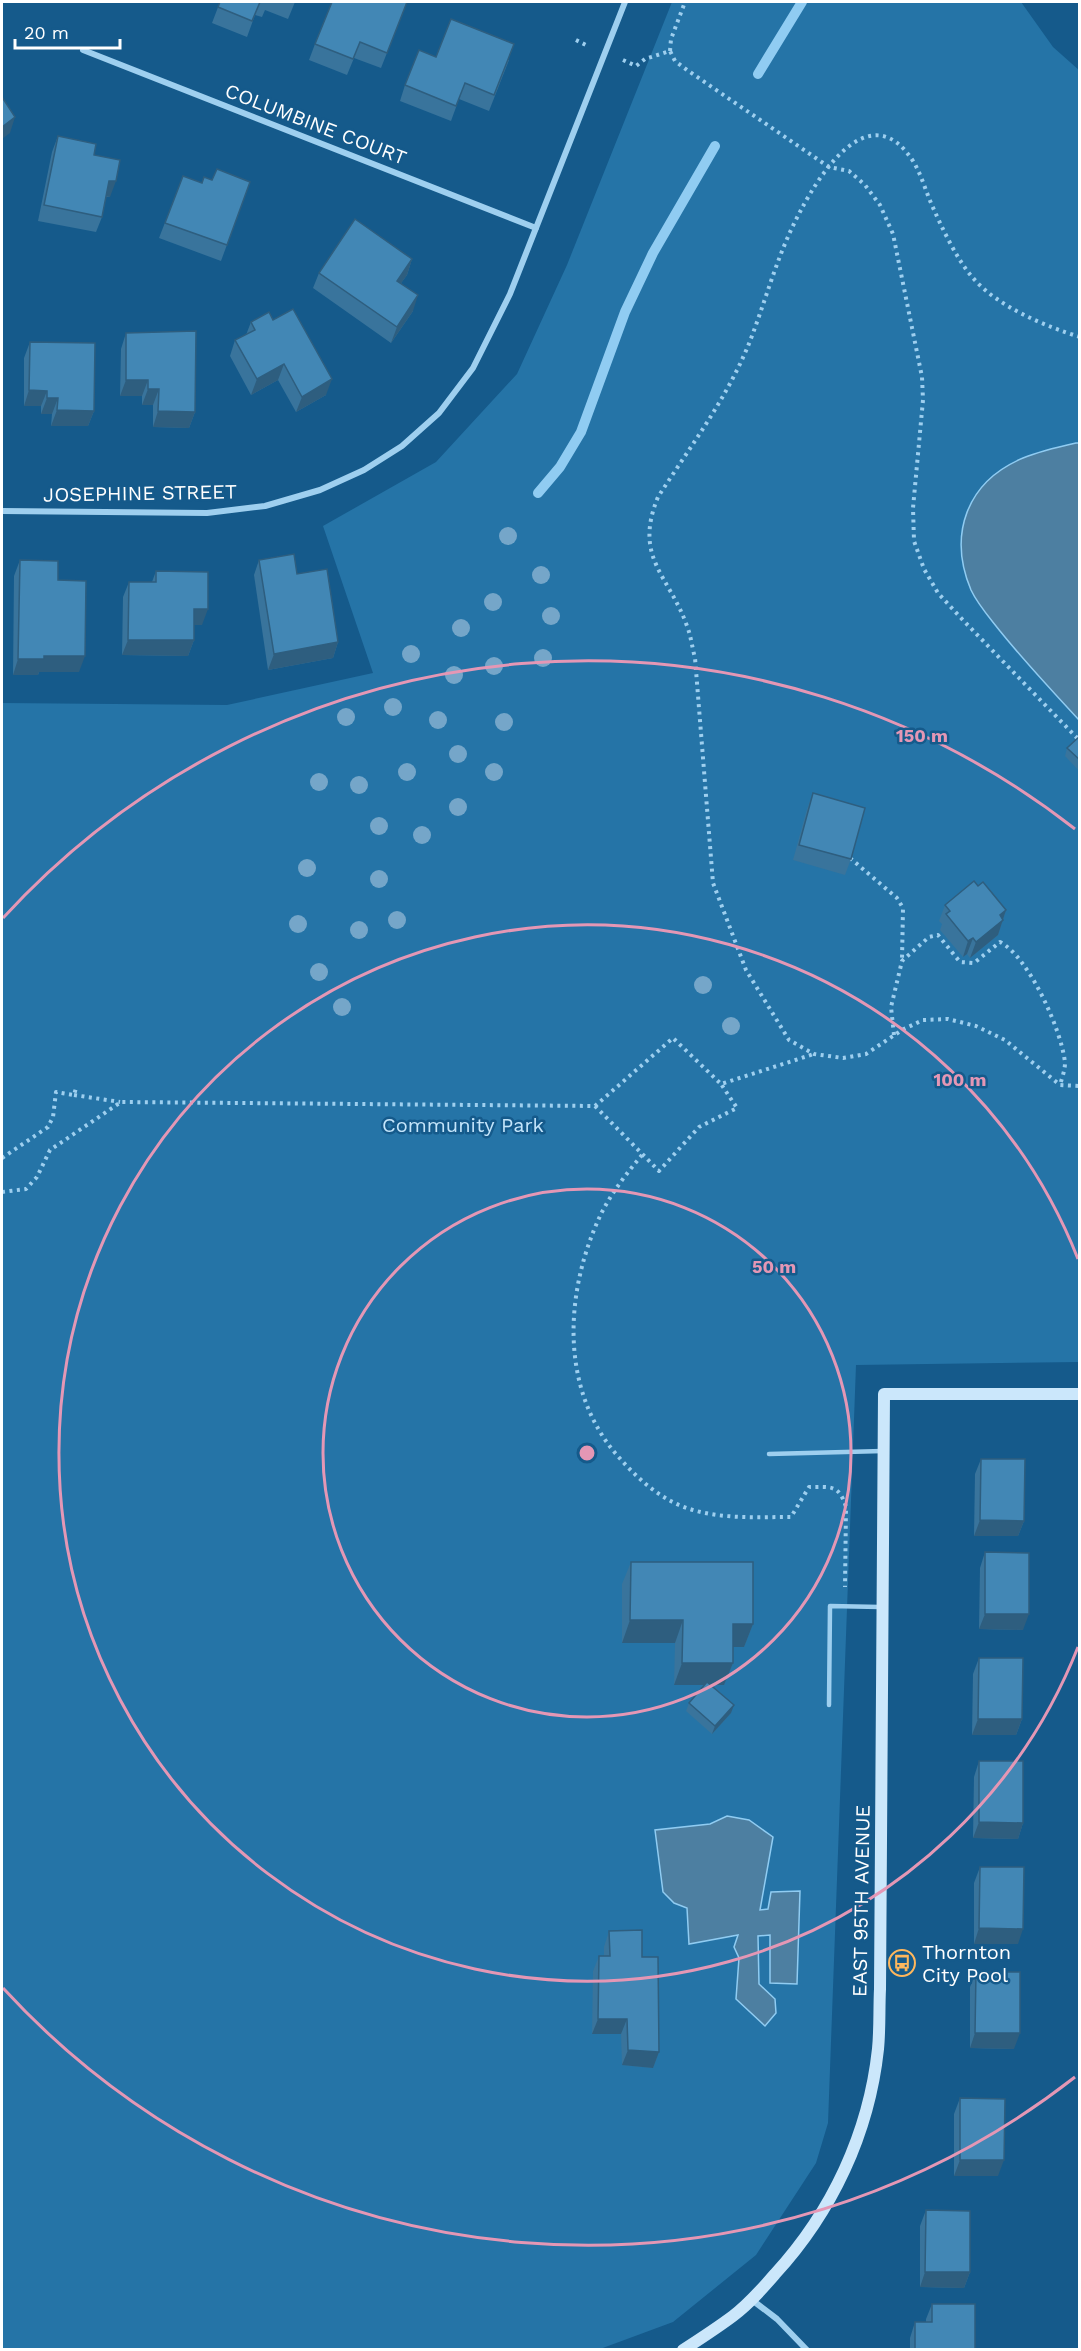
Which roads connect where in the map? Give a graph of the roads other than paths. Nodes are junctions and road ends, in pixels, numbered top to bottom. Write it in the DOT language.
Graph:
graph roads {
  1 [pos="625,2"];
  2 [pos="83,50"];
  3 [pos="536,228"];
  4 [pos="2,511"];
  5 [pos="1080,1394"];
  6 [pos="883,1451"];
  7 [pos="769,1454"];
  8 [pos="883,1607"];
  9 [pos="829,1705"];
  10 [pos="752,2300"];
  11 [pos="683,2349"];
  12 [pos="807,2349"];
  1 -- 3 [label="street"];
  2 -- 3 [label="street, COLUMBINE COURT"];
  3 -- 4 [label="street, JOSEPHINE STREET"];
  5 -- 6 [label="street, EAST 95TH AVENUE"];
  6 -- 7 [label="lane"];
  6 -- 8 [label="street, EAST 95TH AVENUE"];
  8 -- 9 [label="lane"];
  8 -- 10 [label="street, EAST 95TH AVENUE"];
  10 -- 11 [label="street, EAST 95TH AVENUE"];
  10 -- 12 [label="street"];
}
